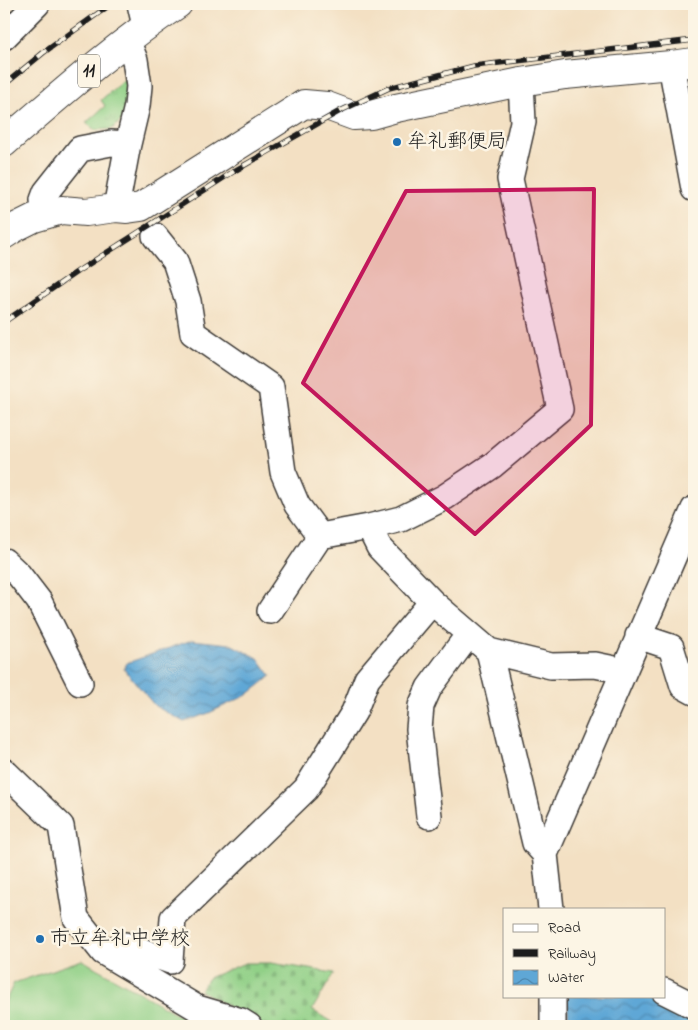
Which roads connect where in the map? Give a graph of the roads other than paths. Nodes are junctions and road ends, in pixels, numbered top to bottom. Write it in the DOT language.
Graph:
graph roads {
  1 [pos="37,4"];
  2 [pos="178,4"];
  3 [pos="138,23"];
  4 [pos="4,38"];
  5 [pos="682,64"];
  6 [pos="521,82"];
  7 [pos="4,143"];
  8 [pos="128,144"];
  9 [pos="694,189"];
  10 [pos="116,208"];
  11 [pos="46,215"];
  12 [pos="4,235"];
  13 [pos="155,236"];
  14 [pos="694,508"];
  15 [pos="369,527"];
  16 [pos="320,536"];
  17 [pos="4,561"];
  18 [pos="432,602"];
  19 [pos="270,611"];
  20 [pos="469,634"];
  21 [pos="638,636"];
  22 [pos="489,651"];
  23 [pos="624,671"];
  24 [pos="80,683"];
  25 [pos="694,692"];
  26 [pos="4,771"];
  27 [pos="429,816"];
  28 [pos="545,854"];
  29 [pos="551,908"];
  30 [pos="102,952"];
  31 [pos="666,992"];
  32 [pos="553,998"];
  33 [pos="694,1006"];
  34 [pos="249,1026"];
  35 [pos="553,1026"];
  1 -- 4 [label="street"];
  2 -- 3 [label="main road, 11"];
  3 -- 7 [label="main road, 11"];
  3 -- 8 [label="street"];
  5 -- 6 [label="main road"];
  5 -- 9 [label="street"];
  6 -- 10 [label="main road"];
  6 -- 15 [label="street"];
  8 -- 10 [label="street"];
  8 -- 11 [label="street"];
  10 -- 11 [label="main road"];
  11 -- 12 [label="main road"];
  13 -- 16 [label="street"];
  14 -- 21 [label="street"];
  15 -- 16 [label="street"];
  15 -- 18 [label="street"];
  16 -- 19 [label="street"];
  17 -- 24 [label="street"];
  18 -- 20 [label="street"];
  18 -- 30 [label="street"];
  20 -- 22 [label="street"];
  20 -- 27 [label="street"];
  21 -- 23 [label="street"];
  21 -- 25 [label="street"];
  22 -- 23 [label="street"];
  22 -- 28 [label="street"];
  23 -- 28 [label="street"];
  26 -- 30 [label="street"];
  28 -- 29 [label="street"];
  30 -- 34 [label="street"];
  31 -- 33 [label="street"];
  32 -- 35 [label="street"];
}
